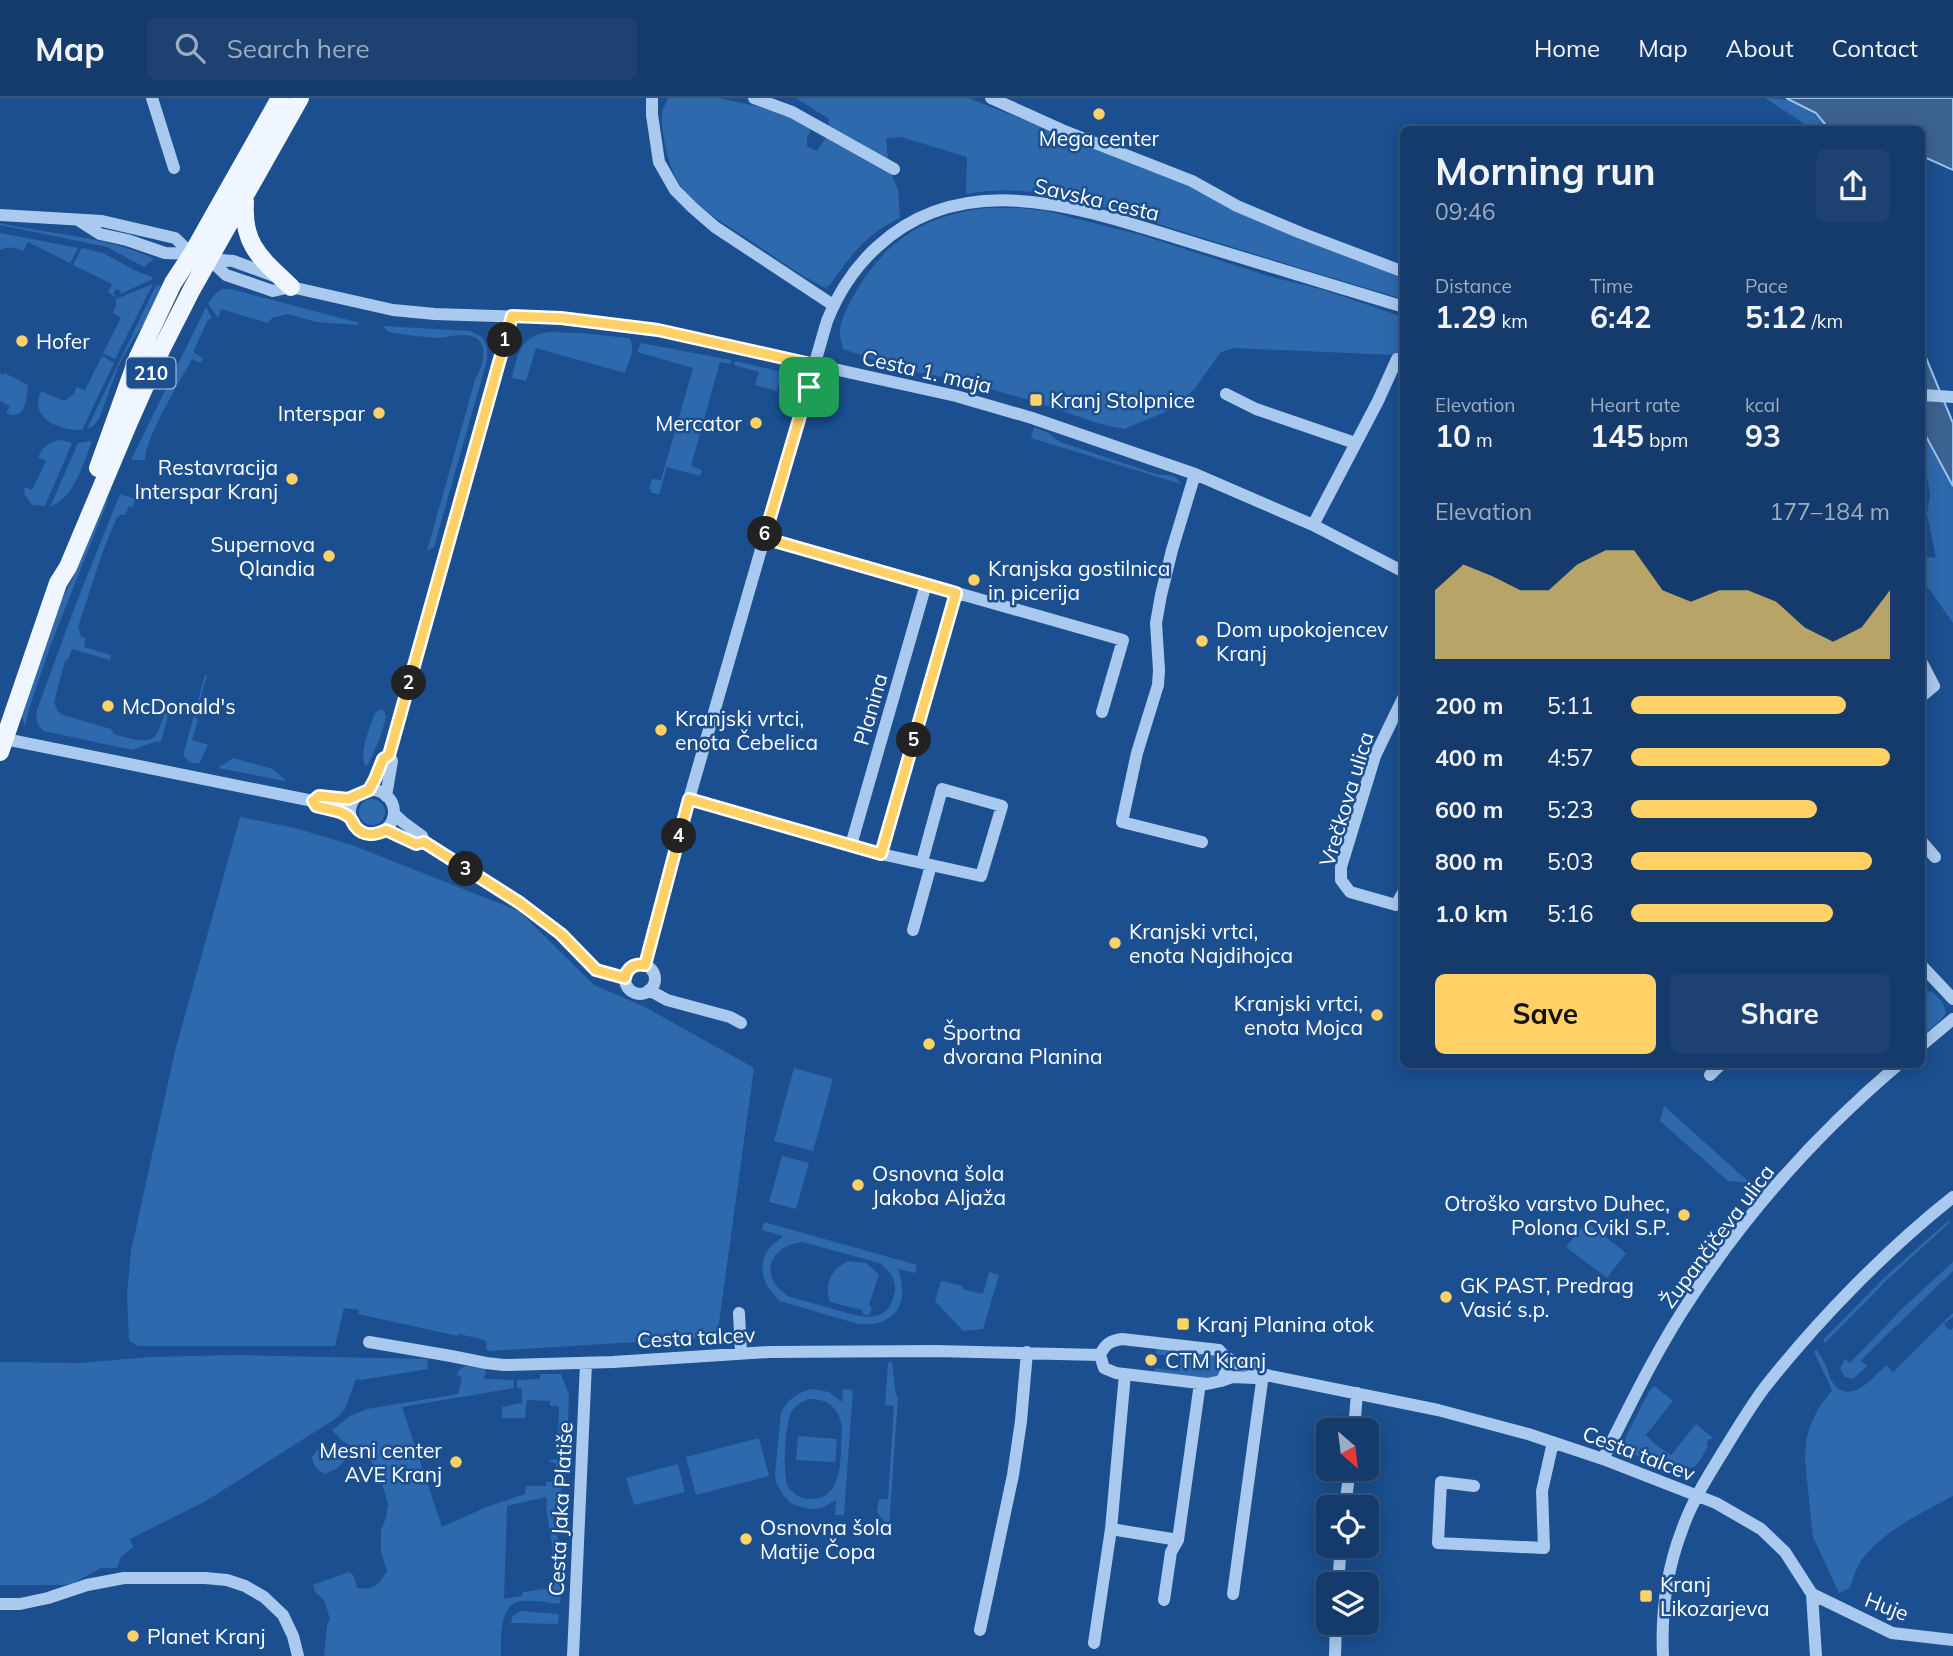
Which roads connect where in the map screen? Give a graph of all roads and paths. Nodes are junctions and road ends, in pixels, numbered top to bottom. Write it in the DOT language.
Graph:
graph roads {
  1 [pos="152,98"];
  2 [pos="280,98"];
  3 [pos="300,98"];
  4 [pos="652,98"];
  5 [pos="754,98"];
  6 [pos="991,98"];
  7 [pos="174,167"];
  8 [pos="894,169"];
  9 [pos="246,195"];
  10 [pos="0,215"];
  11 [pos="192,254"];
  12 [pos="209,259"];
  13 [pos="1400,270"];
  14 [pos="291,287"];
  15 [pos="833,305"];
  16 [pos="1400,306"];
  17 [pos="512,316"];
  18 [pos="1400,360"];
  19 [pos="815,365"];
  20 [pos="1226,394"];
  21 [pos="1925,396"];
  22 [pos="1951,397"];
  23 [pos="1355,443"];
  24 [pos="1195,474"];
  25 [pos="1313,525"];
  26 [pos="764,538"];
  27 [pos="1400,565"];
  28 [pos="58,583"];
  29 [pos="926,584"];
  30 [pos="956,593"];
  31 [pos="1925,669"];
  32 [pos="1925,694"];
  33 [pos="1400,704"];
  34 [pos="1102,712"];
  35 [pos="2,746"];
  36 [pos="389,755"];
  37 [pos="369,790"];
  38 [pos="356,796"];
  39 [pos="386,796"];
  40 [pos="689,799"];
  41 [pos="313,801"];
  42 [pos="394,814"];
  43 [pos="350,818"];
  44 [pos="386,830"];
  45 [pos="424,842"];
  46 [pos="1202,842"];
  47 [pos="851,845"];
  48 [pos="1925,845"];
  49 [pos="881,854"];
  50 [pos="1935,857"];
  51 [pos="926,864"];
  52 [pos="1400,898"];
  53 [pos="913,930"];
  54 [pos="645,965"];
  55 [pos="1925,969"];
  56 [pos="625,978"];
  57 [pos="649,990"];
  58 [pos="1953,999"];
  59 [pos="1953,1019"];
  60 [pos="741,1023"];
  61 [pos="1925,1042"];
  62 [pos="1717,1068"];
  63 [pos="1895,1068"];
  64 [pos="1710,1075"];
  65 [pos="1953,1198"];
  66 [pos="739,1313"];
  67 [pos="369,1342"];
  68 [pos="1027,1352"];
  69 [pos="741,1353"];
  70 [pos="1100,1354"];
  71 [pos="1224,1355"];
  72 [pos="586,1363"];
  73 [pos="1125,1374"];
  74 [pos="1262,1374"];
  75 [pos="1221,1381"];
  76 [pos="1200,1383"];
  77 [pos="1357,1393"];
  78 [pos="1355,1418"];
  79 [pos="1553,1442"];
  80 [pos="1604,1459"];
  81 [pos="1474,1486"];
  82 [pos="1696,1495"];
  83 [pos="1111,1529"];
  84 [pos="1178,1540"];
  85 [pos="1233,1594"];
  86 [pos="1812,1594"];
  87 [pos="1164,1600"];
  88 [pos="0,1604"];
  89 [pos="981,1630"];
  90 [pos="1336,1635"];
  91 [pos="1953,1640"];
  92 [pos="1094,1643"];
  93 [pos="298,1656"];
  94 [pos="573,1656"];
  95 [pos="1335,1656"];
  96 [pos="1663,1656"];
  97 [pos="1816,1656"];
  1 -- 7 [label="street"];
  2 -- 11 [label="main road, 210"];
  3 -- 9 [label="main road, 210"];
  4 -- 15 [label="street"];
  5 -- 8 [label="street"];
  6 -- 13 [label="street, Savska cesta"];
  9 -- 12 [label="main road, 210"];
  9 -- 14 [label="main road"];
  10 -- 11 [label="street, Cesta 1. maja"];
  11 -- 12 [label="street, Cesta 1. maja"];
  11 -- 28 [label="main road, 210"];
  12 -- 14 [label="street, Cesta 1. maja"];
  12 -- 28 [label="main road, 210"];
  14 -- 17 [label="street, Cesta 1. maja"];
  15 -- 16 [label="street, Savska cesta"];
  15 -- 19 [label="street, Savska cesta"];
  17 -- 19 [label="street, Cesta 1. maja"];
  17 -- 36 [label="street"];
  18 -- 23 [label="street"];
  19 -- 24 [label="street, Cesta 1. maja"];
  19 -- 26 [label="street"];
  20 -- 23 [label="street"];
  21 -- 22 [label="street"];
  23 -- 25 [label="street"];
  24 -- 25 [label="street, Cesta 1. maja"];
  24 -- 46 [label="street"];
  25 -- 27 [label="street, Cesta 1. maja"];
  26 -- 29 [label="street"];
  26 -- 40 [label="street"];
  28 -- 35 [label="main road, 210"];
  29 -- 30 [label="street"];
  29 -- 47 [label="street, Planina"];
  30 -- 34 [label="street"];
  30 -- 49 [label="street"];
  31 -- 32 [label="street"];
  33 -- 52 [label="street, Vrečkova ulica"];
  35 -- 41 [label="street"];
  36 -- 37 [label="street"];
  36 -- 39 [label="street"];
  37 -- 38 [label="street"];
  37 -- 39 [label="street"];
  38 -- 41 [label="street"];
  38 -- 43 [label="street"];
  39 -- 42 [label="street"];
  40 -- 47 [label="street"];
  40 -- 54 [label="street"];
  41 -- 43 [label="street"];
  42 -- 44 [label="street"];
  42 -- 45 [label="street"];
  43 -- 44 [label="street"];
  44 -- 45 [label="street"];
  45 -- 56 [label="street"];
  47 -- 49 [label="street"];
  48 -- 50 [label="street"];
  49 -- 51 [label="street"];
  51 -- 51 [label="street"];
  51 -- 53 [label="street"];
  54 -- 56 [label="street"];
  54 -- 57 [label="street"];
  55 -- 58 [label="street"];
  56 -- 57 [label="street"];
  57 -- 60 [label="street"];
  59 -- 61 [label="street"];
  62 -- 64 [label="street"];
  63 -- 80 [label="street, Župančičeva ulica"];
  65 -- 82 [label="street"];
  66 -- 69 [label="street"];
  67 -- 72 [label="street, Cesta talcev"];
  68 -- 69 [label="street, Cesta talcev"];
  68 -- 70 [label="street, Cesta talcev"];
  68 -- 89 [label="street"];
  69 -- 72 [label="street, Cesta talcev"];
  70 -- 71 [label="street, Cesta talcev"];
  70 -- 73 [label="street, Cesta talcev"];
  71 -- 74 [label="street, Cesta talcev"];
  71 -- 75 [label="street"];
  72 -- 94 [label="street, Cesta Jaka Platiše"];
  73 -- 76 [label="street, Cesta talcev"];
  73 -- 83 [label="street"];
  74 -- 75 [label="street, Cesta talcev"];
  74 -- 77 [label="street, Cesta talcev"];
  74 -- 85 [label="street"];
  75 -- 76 [label="street, Cesta talcev"];
  76 -- 84 [label="street"];
  77 -- 78 [label="street"];
  77 -- 79 [label="street, Cesta talcev"];
  79 -- 80 [label="street, Cesta talcev"];
  79 -- 81 [label="street"];
  80 -- 82 [label="street, Cesta talcev"];
  82 -- 86 [label="street, Cesta talcev"];
  82 -- 96 [label="street"];
  83 -- 84 [label="street"];
  83 -- 92 [label="street"];
  84 -- 87 [label="street"];
  86 -- 91 [label="street, Huje"];
  86 -- 97 [label="street, Cesta talcev"];
  88 -- 93 [label="street"];
  90 -- 95 [label="street"];
}
